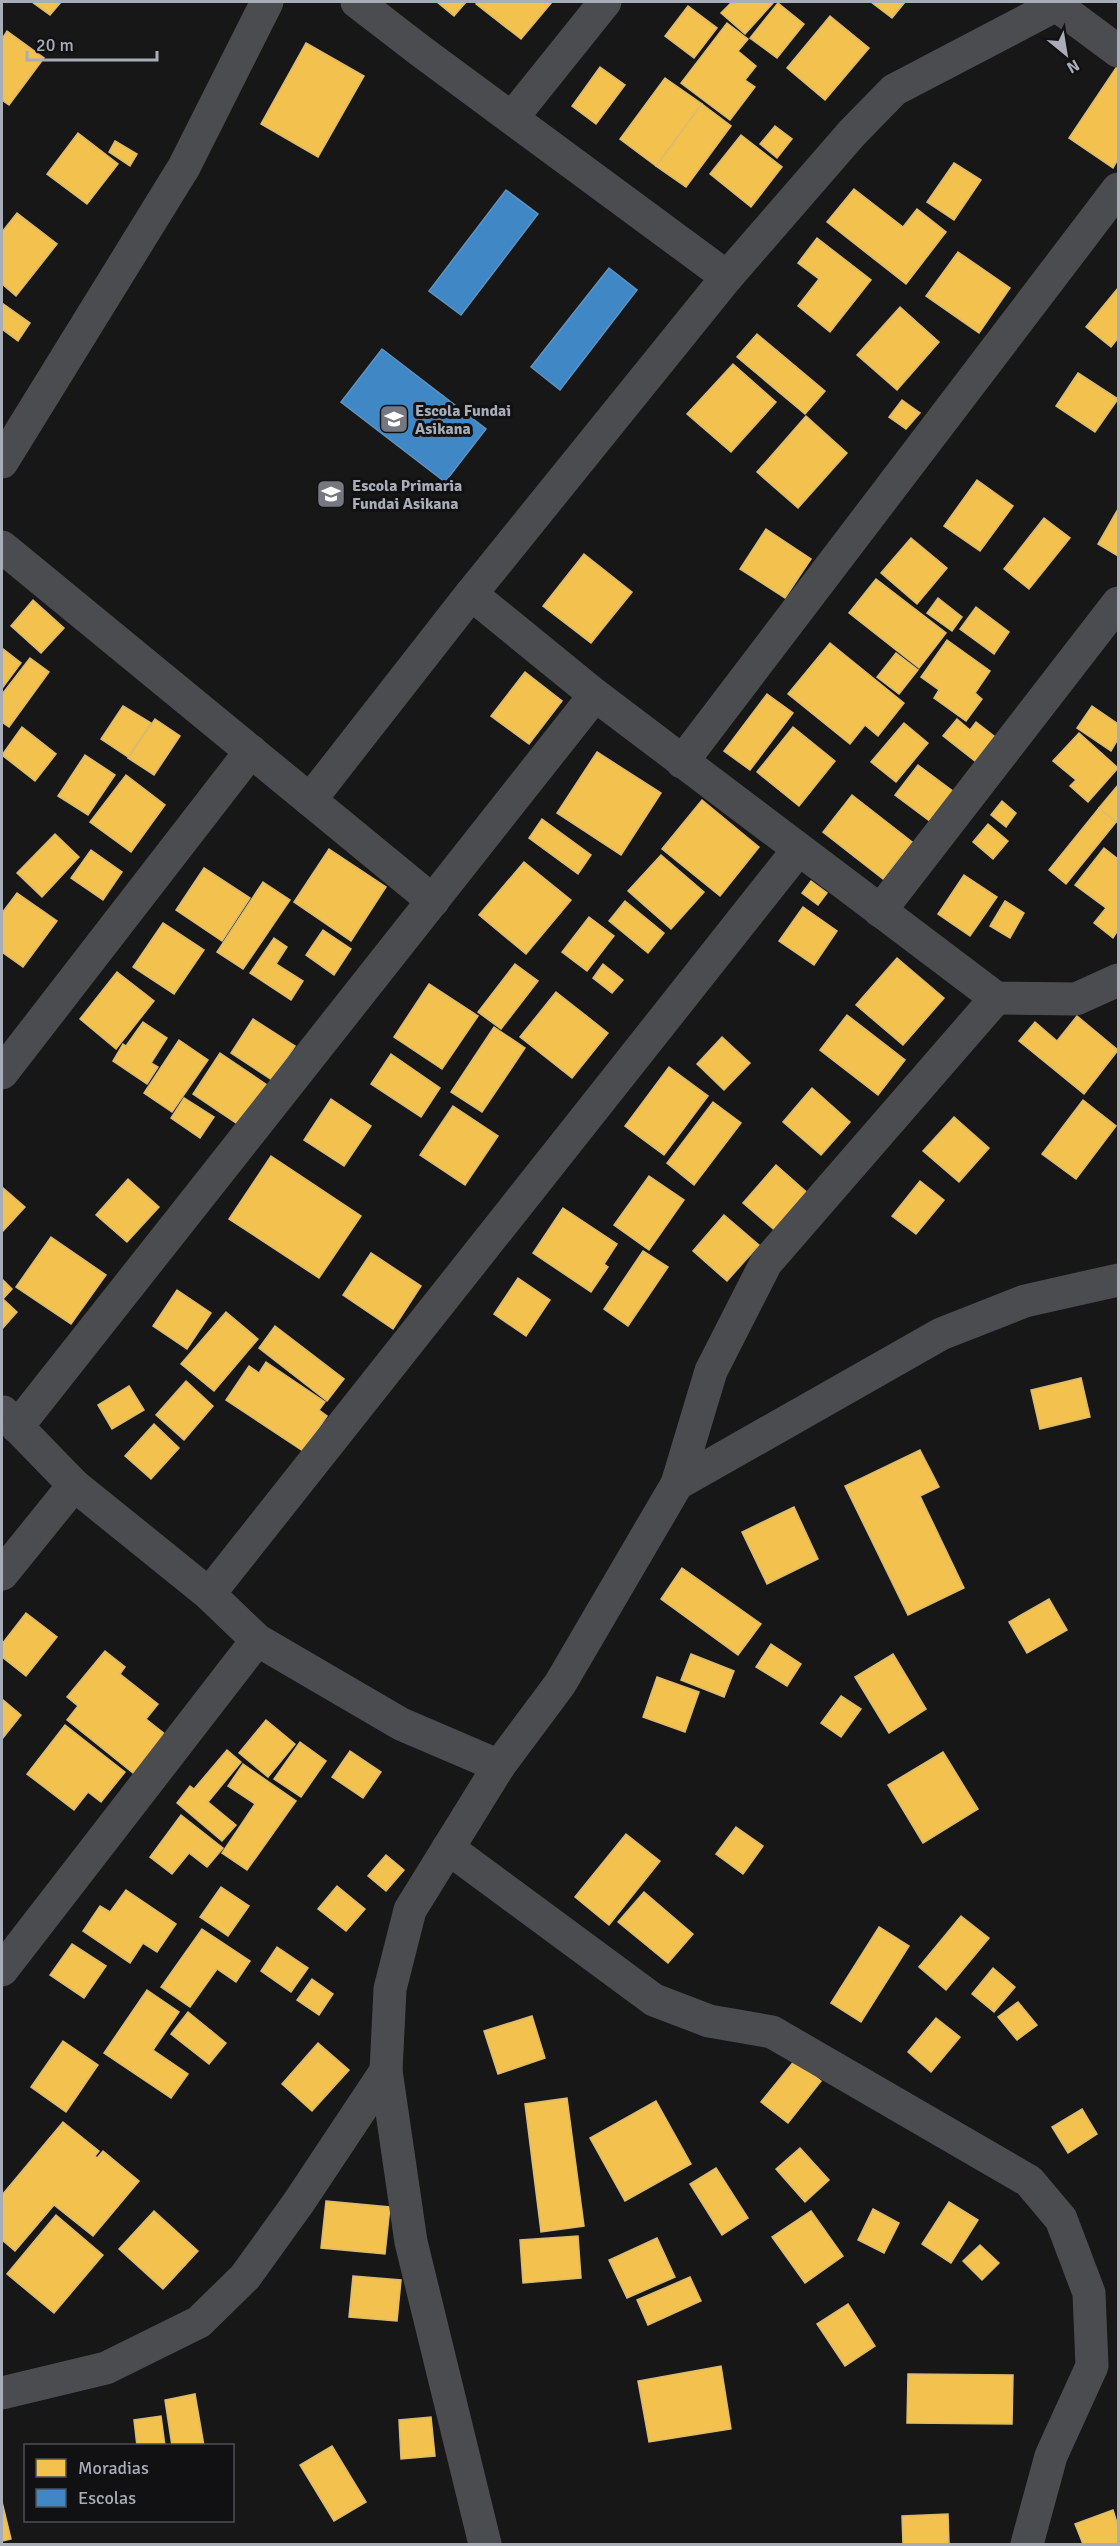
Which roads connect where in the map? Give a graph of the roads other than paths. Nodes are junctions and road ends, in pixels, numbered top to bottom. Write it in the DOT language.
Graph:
graph roads {
  1 [pos="267,2"];
  2 [pos="357,2"];
  3 [pos="605,2"];
  4 [pos="1059,3"];
  5 [pos="1119,51"];
  6 [pos="512,118"];
  7 [pos="1119,189"];
  8 [pos="727,277"];
  9 [pos="2,462"];
  10 [pos="2,547"];
  11 [pos="471,594"];
  12 [pos="1119,603"];
  13 [pos="595,695"];
  14 [pos="251,751"];
  15 [pos="682,762"];
  16 [pos="310,800"];
  17 [pos="798,849"];
  18 [pos="433,901"];
  19 [pos="880,911"];
  20 [pos="1119,980"];
  21 [pos="996,998"];
  22 [pos="2,1073"];
  23 [pos="1119,1280"];
  24 [pos="9,1419"];
  25 [pos="677,1484"];
  26 [pos="74,1485"];
  27 [pos="2,1574"];
  28 [pos="209,1594"];
  29 [pos="257,1640"];
  30 [pos="499,1766"];
  31 [pos="448,1848"];
  32 [pos="2,1970"];
  33 [pos="386,2071"];
  34 [pos="2,2392"];
  35 [pos="485,2544"];
  36 [pos="1027,2544"];
  1 -- 9 [label="street"];
  2 -- 6 [label="street"];
  3 -- 6 [label="street"];
  4 -- 5 [label="street"];
  4 -- 8 [label="street"];
  6 -- 8 [label="street"];
  7 -- 15 [label="street"];
  8 -- 11 [label="street"];
  10 -- 14 [label="street"];
  11 -- 13 [label="street"];
  11 -- 16 [label="street"];
  12 -- 19 [label="street"];
  13 -- 15 [label="street"];
  13 -- 18 [label="street"];
  14 -- 16 [label="street"];
  14 -- 22 [label="street"];
  15 -- 17 [label="street"];
  16 -- 18 [label="street"];
  17 -- 19 [label="street"];
  17 -- 28 [label="street"];
  18 -- 24 [label="street"];
  19 -- 21 [label="street"];
  20 -- 21 [label="street"];
  21 -- 25 [label="street"];
  23 -- 25 [label="street"];
  24 -- 26 [label="street"];
  25 -- 30 [label="street"];
  26 -- 27 [label="street"];
  26 -- 28 [label="street"];
  28 -- 29 [label="street"];
  29 -- 30 [label="street"];
  29 -- 32 [label="street"];
  30 -- 31 [label="street"];
  31 -- 33 [label="street"];
  31 -- 36 [label="street"];
  33 -- 34 [label="street"];
  33 -- 35 [label="street"];
}
